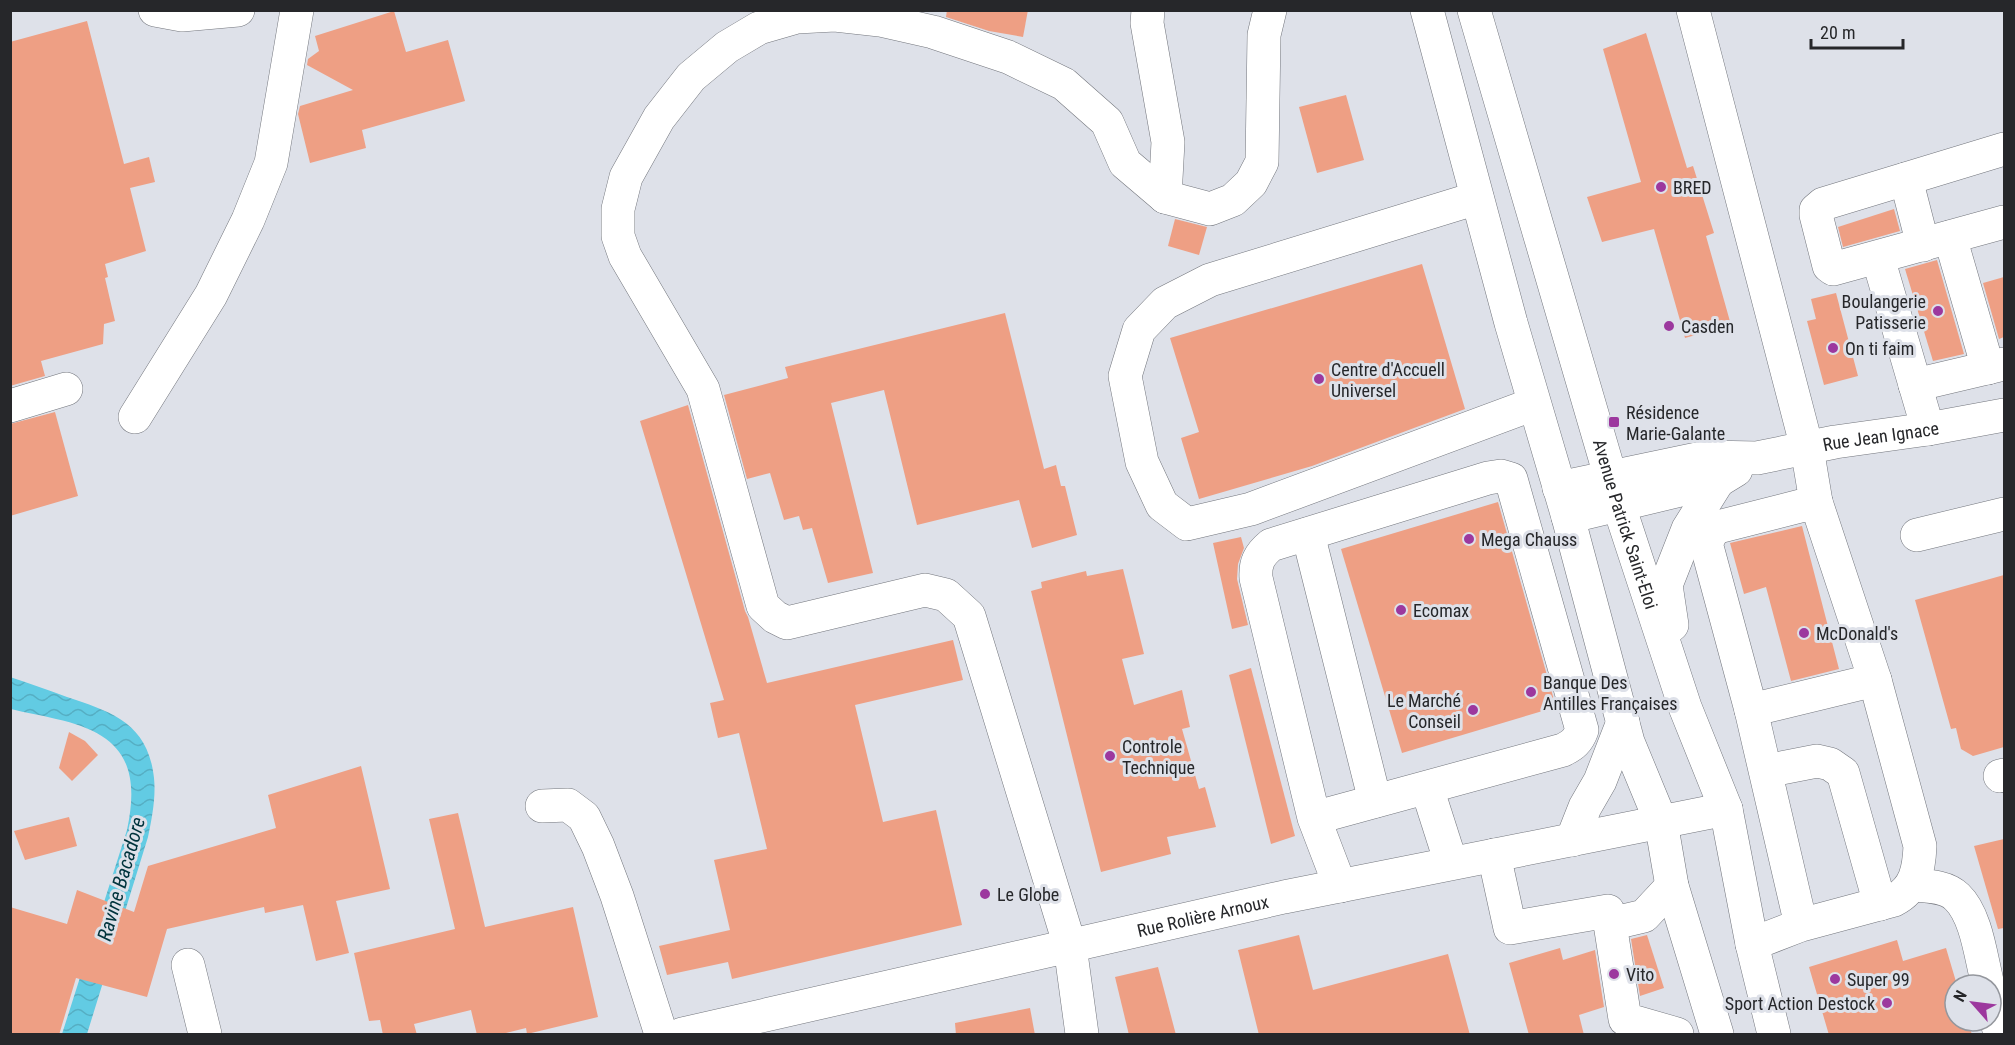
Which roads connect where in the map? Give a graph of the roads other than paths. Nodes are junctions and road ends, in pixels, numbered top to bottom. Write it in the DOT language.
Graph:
graph roads {
  1 [pos="155,10"];
  2 [pos="238,10"];
  3 [pos="297,10"];
  4 [pos="1148,10"];
  5 [pos="1270,10"];
  6 [pos="1427,10"];
  7 [pos="1474,10"];
  8 [pos="1693,10"];
  9 [pos="2004,149"];
  10 [pos="1906,179"];
  11 [pos="1165,197"];
  12 [pos="1477,198"];
  13 [pos="2004,222"];
  14 [pos="1936,241"];
  15 [pos="1878,258"];
  16 [pos="1996,366"];
  17 [pos="1915,385"];
  18 [pos="66,389"];
  19 [pos="1534,404"];
  20 [pos="10,406"];
  21 [pos="2004,415"];
  22 [pos="135,417"];
  23 [pos="1928,429"];
  24 [pos="1807,448"];
  25 [pos="1757,458"];
  26 [pos="1718,481"];
  27 [pos="1615,491"];
  28 [pos="1563,502"];
  29 [pos="1816,502"];
  30 [pos="2004,514"];
  31 [pos="1308,534"];
  32 [pos="1917,536"];
  33 [pos="1875,680"];
  34 [pos="1685,707"];
  35 [pos="1751,710"];
  36 [pos="1623,722"];
  37 [pos="1766,771"];
  38 [pos="1427,788"];
  39 [pos="1376,801"];
  40 [pos="542,806"];
  41 [pos="1726,809"];
  42 [pos="1314,819"];
  43 [pos="1661,822"];
  44 [pos="1572,840"];
  45 [pos="1494,855"];
  46 [pos="1451,863"];
  47 [pos="1913,885"];
  48 [pos="1340,886"];
  49 [pos="1672,886"];
  50 [pos="1880,904"];
  51 [pos="1610,924"];
  52 [pos="1801,925"];
  53 [pos="1752,944"];
  54 [pos="1070,945"];
  55 [pos="188,965"];
  56 [pos="1985,973"];
  57 [pos="206,1035"];
  58 [pos="661,1035"];
  59 [pos="682,1035"];
  60 [pos="1082,1035"];
  61 [pos="1677,1035"];
  62 [pos="1717,1035"];
  63 [pos="1774,1035"];
  1 -- 2 [label="main road"];
  3 -- 22 [label="main road"];
  4 -- 11 [label="main road"];
  5 -- 11 [label="main road"];
  6 -- 12 [label="main road"];
  7 -- 27 [label="main road, Avenue Patrick Saint-Eloi"];
  8 -- 24 [label="main road"];
  9 -- 10 [label="main road"];
  10 -- 14 [label="main road"];
  10 -- 15 [label="main road"];
  11 -- 54 [label="main road"];
  12 -- 19 [label="main road"];
  12 -- 19 [label="main road"];
  13 -- 14 [label="main road"];
  14 -- 15 [label="main road"];
  14 -- 16 [label="main road"];
  15 -- 17 [label="main road"];
  16 -- 17 [label="main road"];
  17 -- 23 [label="main road"];
  18 -- 20 [label="main road"];
  19 -- 28 [label="main road"];
  21 -- 23 [label="main road, Rue Jean Ignace"];
  23 -- 24 [label="main road, Rue Jean Ignace"];
  24 -- 25 [label="main road, Rue Jean Ignace"];
  24 -- 29 [label="main road"];
  25 -- 26 [label="main road, Rue Jean Ignace"];
  25 -- 27 [label="main road, Rue Jean Ignace"];
  26 -- 27 [label="main road, Rue Jean Ignace"];
  26 -- 34 [label="main road"];
  27 -- 28 [label="main road, Rue Jean Ignace"];
  27 -- 34 [label="main road, Avenue Patrick Saint-Eloi"];
  28 -- 36 [label="main road"];
  29 -- 33 [label="main road"];
  29 -- 35 [label="main road"];
  30 -- 32 [label="main road"];
  31 -- 38 [label="main road"];
  31 -- 39 [label="main road"];
  31 -- 42 [label="main road"];
  33 -- 35 [label="main road"];
  33 -- 47 [label="main road"];
  34 -- 41 [label="main road, Avenue Patrick Saint-Eloi"];
  35 -- 37 [label="main road"];
  36 -- 43 [label="main road"];
  36 -- 44 [label="main road"];
  37 -- 50 [label="main road"];
  37 -- 52 [label="main road"];
  38 -- 39 [label="main road"];
  38 -- 46 [label="main road"];
  39 -- 42 [label="main road"];
  40 -- 58 [label="main road"];
  41 -- 43 [label="main road, Rue Rolière Arnoux"];
  41 -- 53 [label="main road, Avenue Patrick Saint-Eloi"];
  42 -- 48 [label="main road"];
  43 -- 44 [label="main road, Rue Rolière Arnoux"];
  43 -- 49 [label="main road"];
  44 -- 45 [label="main road, Rue Rolière Arnoux"];
  45 -- 46 [label="main road, Rue Rolière Arnoux"];
  45 -- 51 [label="main road"];
  46 -- 48 [label="main road, Rue Rolière Arnoux"];
  47 -- 50 [label="main road"];
  47 -- 56 [label="main road"];
  48 -- 54 [label="main road, Rue Rolière Arnoux"];
  49 -- 51 [label="main road"];
  49 -- 62 [label="main road"];
  50 -- 52 [label="main road"];
  51 -- 61 [label="main road"];
  52 -- 53 [label="main road"];
  53 -- 63 [label="main road, Avenue Patrick Saint-Eloi"];
  54 -- 59 [label="main road, Rue Rolière Arnoux"];
  54 -- 60 [label="main road"];
  55 -- 57 [label="main road"];
}
